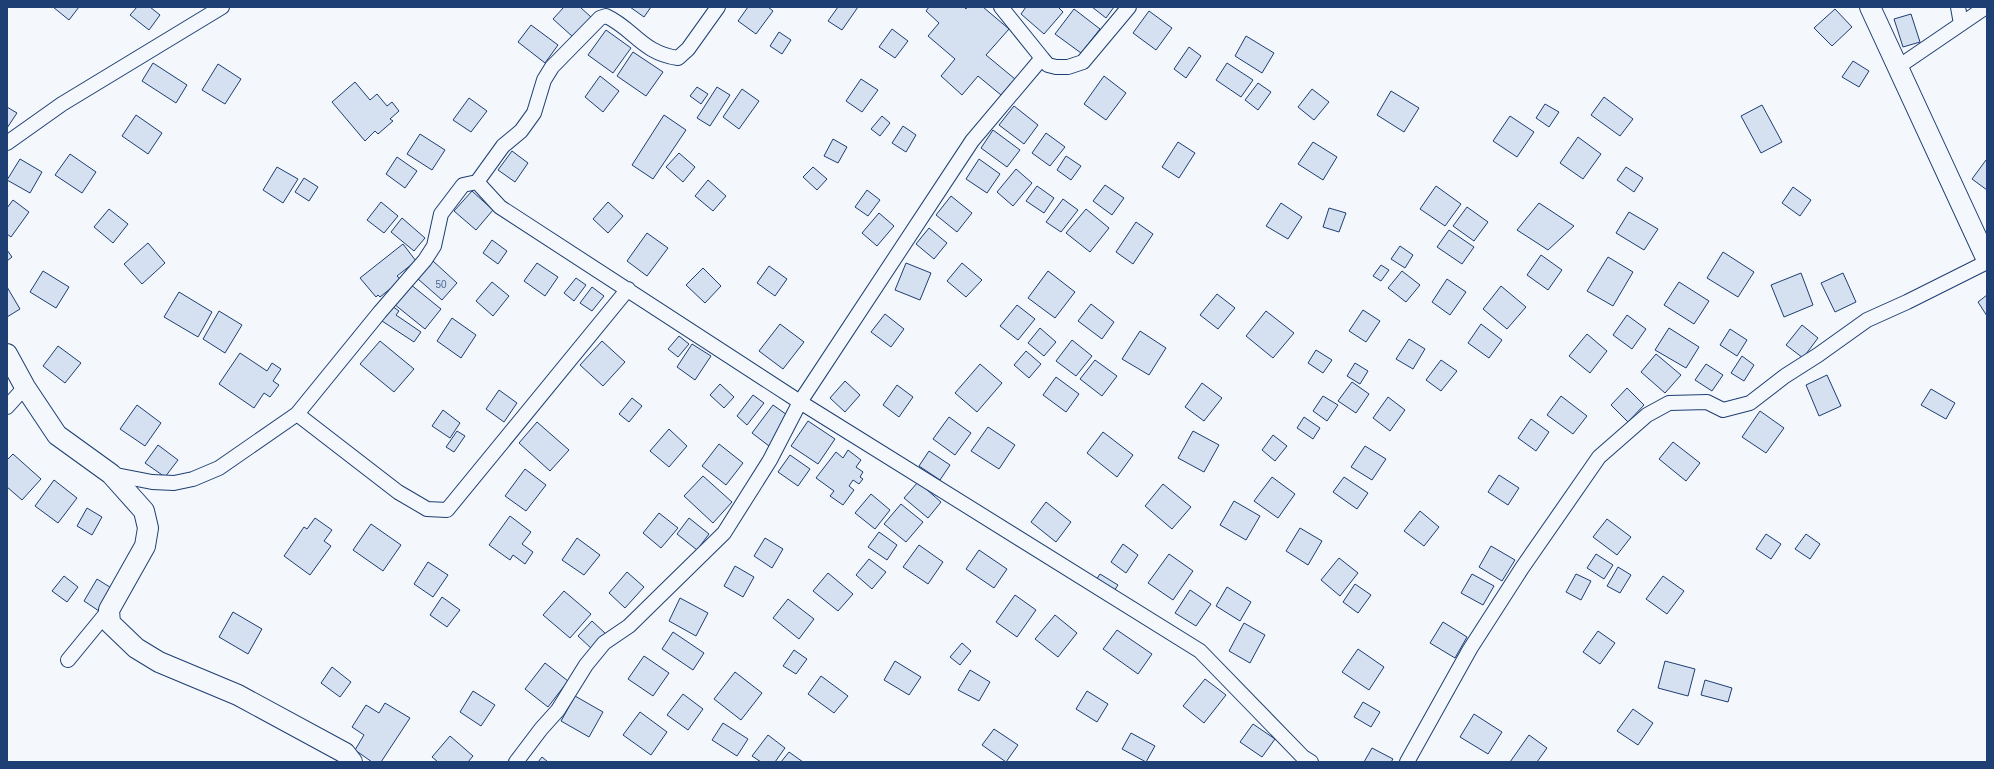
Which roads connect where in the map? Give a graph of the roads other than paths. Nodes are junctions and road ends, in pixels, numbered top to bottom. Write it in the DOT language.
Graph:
graph roads {
  1 [pos="222,7"];
  2 [pos="718,7"];
  3 [pos="1001,7"];
  4 [pos="1129,7"];
  5 [pos="1870,7"];
  6 [pos="1958,7"];
  7 [pos="1986,7"];
  8 [pos="1961,24"];
  9 [pos="1042,58"];
  10 [pos="1898,67"];
  11 [pos="7,143"];
  12 [pos="477,182"];
  13 [pos="1987,261"];
  14 [pos="628,290"];
  15 [pos="7,354"];
  16 [pos="25,387"];
  17 [pos="800,402"];
  18 [pos="7,407"];
  19 [pos="297,414"];
  20 [pos="111,474"];
  21 [pos="109,610"];
  22 [pos="68,660"];
  23 [pos="1304,760"];
  24 [pos="352,762"];
  25 [pos="516,762"];
  26 [pos="1407,762"];
  1 -- 11 [label="street"];
  2 -- 12 [label="street"];
  3 -- 9 [label="street"];
  4 -- 9 [label="street"];
  5 -- 10 [label="main road"];
  6 -- 8 [label="street"];
  7 -- 8 [label="street"];
  8 -- 10 [label="street"];
  9 -- 17 [label="street"];
  10 -- 13 [label="main road"];
  12 -- 14 [label="street"];
  12 -- 19 [label="street"];
  13 -- 26 [label="street"];
  14 -- 17 [label="street"];
  14 -- 19 [label="street"];
  15 -- 16 [label="main road"];
  16 -- 18 [label="street"];
  16 -- 20 [label="main road"];
  17 -- 23 [label="street"];
  17 -- 25 [label="street"];
  19 -- 20 [label="street"];
  20 -- 21 [label="main road"];
  21 -- 22 [label="street"];
  21 -- 24 [label="main road"];
}
